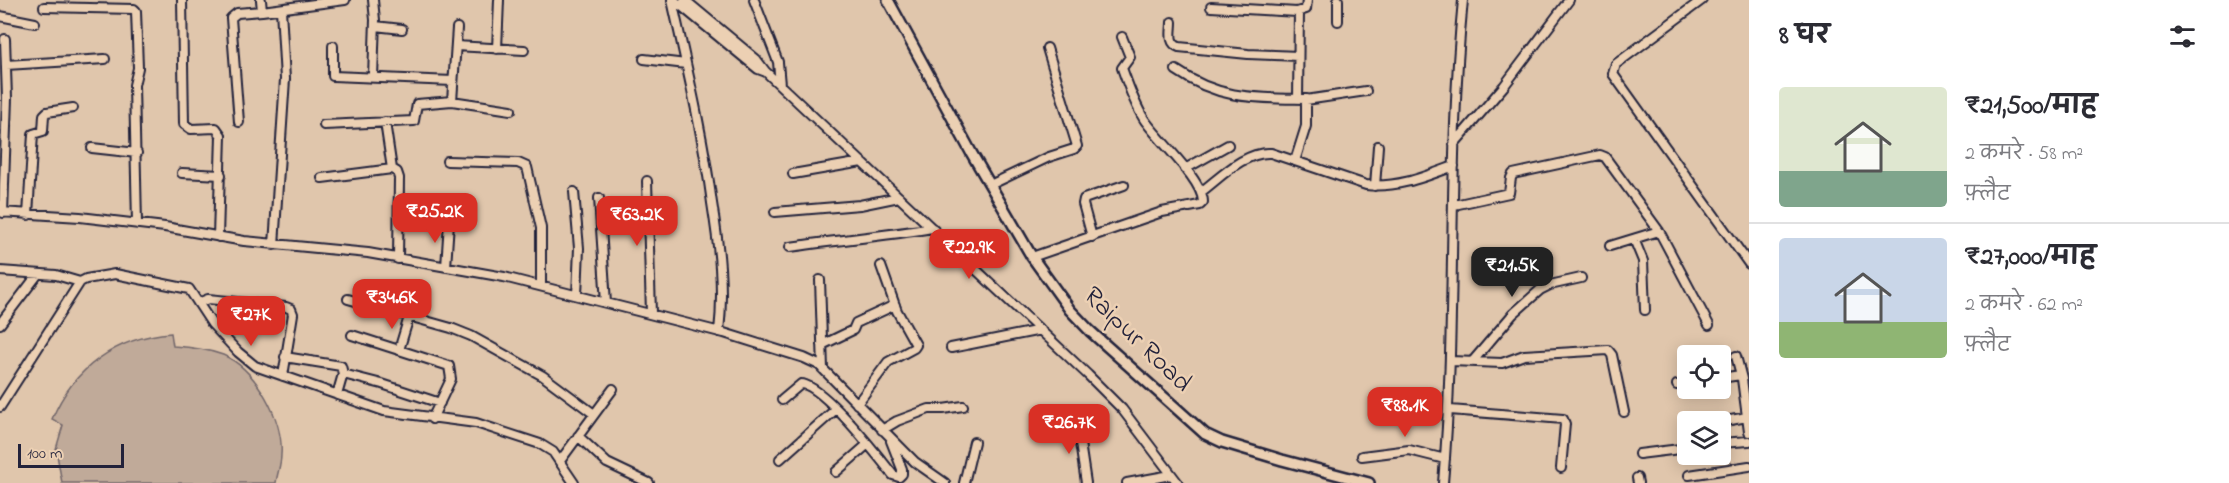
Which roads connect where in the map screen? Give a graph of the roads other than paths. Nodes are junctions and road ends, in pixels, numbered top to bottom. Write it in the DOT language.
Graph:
graph roads {
  1 [pos="182,0"];
  2 [pos="261,0"];
  3 [pos="345,0"];
  4 [pos="374,0"];
  5 [pos="499,0"];
  6 [pos="673,0"];
  7 [pos="685,0"];
  8 [pos="754,0"];
  9 [pos="888,0"];
  10 [pos="1307,0"];
  11 [pos="1338,0"];
  12 [pos="1463,0"];
  13 [pos="1569,0"];
  14 [pos="1702,0"];
  15 [pos="44,7"];
  16 [pos="1210,7"];
  17 [pos="281,9"];
  18 [pos="262,10"];
  19 [pos="1299,12"];
  20 [pos="0,16"];
  21 [pos="1338,21"];
  22 [pos="1172,22"];
  23 [pos="35,23"];
  24 [pos="375,26"];
  25 [pos="456,28"];
  26 [pos="402,29"];
  27 [pos="1122,37"];
  28 [pos="5,39"];
  29 [pos="333,46"];
  30 [pos="456,46"];
  31 [pos="1047,48"];
  32 [pos="497,49"];
  33 [pos="524,50"];
  34 [pos="1298,56"];
  35 [pos="105,58"];
  36 [pos="644,59"];
  37 [pos="686,63"];
  38 [pos="6,65"];
  39 [pos="1176,70"];
  40 [pos="766,72"];
  41 [pos="373,77"];
  42 [pos="453,81"];
  43 [pos="780,85"];
  44 [pos="1366,91"];
  45 [pos="1298,99"];
  46 [pos="1307,99"];
  47 [pos="452,101"];
  48 [pos="73,108"];
  49 [pos="511,110"];
  50 [pos="239,122"];
  51 [pos="385,122"];
  52 [pos="324,125"];
  53 [pos="1454,144"];
  54 [pos="1228,145"];
  55 [pos="1378,146"];
  56 [pos="92,148"];
  57 [pos="137,153"];
  58 [pos="447,161"];
  59 [pos="1295,161"];
  60 [pos="862,162"];
  61 [pos="1454,166"];
  62 [pos="392,169"];
  63 [pos="1185,169"];
  64 [pos="182,173"];
  65 [pos="793,174"];
  66 [pos="222,175"];
  67 [pos="322,178"];
  68 [pos="647,181"];
  69 [pos="990,185"];
  70 [pos="1124,185"];
  71 [pos="1375,186"];
  72 [pos="574,192"];
  73 [pos="1201,192"];
  74 [pos="899,197"];
  75 [pos="599,198"];
  76 [pos="1454,205"];
  77 [pos="1,212"];
  78 [pos="775,212"];
  79 [pos="28,215"];
  80 [pos="449,222"];
  81 [pos="137,224"];
  82 [pos="932,228"];
  83 [pos="1659,231"];
  84 [pos="218,237"];
  85 [pos="1092,237"];
  86 [pos="1634,239"];
  87 [pos="274,245"];
  88 [pos="1610,246"];
  89 [pos="790,247"];
  90 [pos="1032,257"];
  91 [pos="398,259"];
  92 [pos="1749,264"];
  93 [pos="881,266"];
  94 [pos="446,267"];
  95 [pos="0,271"];
  96 [pos="38,274"];
  97 [pos="1581,278"];
  98 [pos="820,280"];
  99 [pos="80,282"];
  100 [pos="541,285"];
  101 [pos="577,295"];
  102 [pos="348,299"];
  103 [pos="198,303"];
  104 [pos="606,303"];
  105 [pos="895,305"];
  106 [pos="1645,310"];
  107 [pos="651,313"];
  108 [pos="409,317"];
  109 [pos="0,324"];
  110 [pos="1709,325"];
  111 [pos="1041,330"];
  112 [pos="719,332"];
  113 [pos="352,335"];
  114 [pos="822,345"];
  115 [pos="951,348"];
  116 [pos="399,350"];
  117 [pos="1736,356"];
  118 [pos="285,357"];
  119 [pos="1451,361"];
  120 [pos="1472,362"];
  121 [pos="823,369"];
  122 [pos="344,374"];
  123 [pos="1741,375"];
  124 [pos="283,376"];
  125 [pos="1731,376"];
  126 [pos="613,389"];
  127 [pos="337,395"];
  128 [pos="1747,396"];
  129 [pos="782,400"];
  130 [pos="440,404"];
  131 [pos="857,404"];
  132 [pos="963,406"];
  133 [pos="0,407"];
  134 [pos="836,410"];
  135 [pos="1450,410"];
  136 [pos="1624,412"];
  137 [pos="594,414"];
  138 [pos="1747,417"];
  139 [pos="432,419"];
  140 [pos="1731,420"];
  141 [pos="1077,423"];
  142 [pos="882,430"];
  143 [pos="1749,432"];
  144 [pos="578,436"];
  145 [pos="889,436"];
  146 [pos="1749,441"];
  147 [pos="974,442"];
  148 [pos="1731,442"];
  149 [pos="868,444"];
  150 [pos="1677,449"];
  151 [pos="1639,454"];
  152 [pos="1362,456"];
  153 [pos="780,459"];
  154 [pos="1445,459"];
  155 [pos="560,461"];
  156 [pos="1749,465"];
  157 [pos="1561,468"];
  158 [pos="836,472"];
  159 [pos="1172,475"];
  160 [pos="1689,475"];
  161 [pos="574,483"];
  162 [pos="649,483"];
  163 [pos="945,483"];
  164 [pos="964,483"];
  165 [pos="1086,483"];
  166 [pos="1127,483"];
  167 [pos="1178,483"];
  168 [pos="1369,483"];
  169 [pos="1443,483"];
  1 -- 66 [label="street"];
  2 -- 18 [label="street"];
  3 -- 17 [label="street"];
  4 -- 24 [label="street"];
  5 -- 32 [label="street"];
  6 -- 37 [label="street"];
  6 -- 40 [label="street"];
  7 -- 40 [label="street"];
  8 -- 43 [label="street"];
  9 -- 69 [label="main road, Raipur Road"];
  10 -- 19 [label="street"];
  11 -- 21 [label="street"];
  12 -- 53 [label="street"];
  13 -- 53 [label="street"];
  14 -- 92 [label="street"];
  15 -- 57 [label="street"];
  16 -- 19 [label="street"];
  17 -- 18 [label="street"];
  17 -- 87 [label="street"];
  18 -- 50 [label="street"];
  19 -- 34 [label="street"];
  20 -- 23 [label="street"];
  22 -- 34 [label="street"];
  24 -- 26 [label="street"];
  24 -- 41 [label="street"];
  25 -- 30 [label="street"];
  27 -- 63 [label="street"];
  28 -- 38 [label="street"];
  29 -- 41 [label="street"];
  30 -- 32 [label="street"];
  30 -- 42 [label="street"];
  31 -- 69 [label="street"];
  32 -- 33 [label="street"];
  34 -- 45 [label="street"];
  35 -- 38 [label="street"];
  36 -- 37 [label="street"];
  37 -- 112 [label="street"];
  38 -- 77 [label="street"];
  39 -- 45 [label="street"];
  40 -- 43 [label="street"];
  41 -- 42 [label="street"];
  42 -- 47 [label="street"];
  43 -- 60 [label="street"];
  44 -- 46 [label="street"];
  45 -- 46 [label="street"];
  46 -- 59 [label="street"];
  47 -- 49 [label="street"];
  47 -- 51 [label="street"];
  48 -- 79 [label="street"];
  51 -- 52 [label="street"];
  51 -- 62 [label="street"];
  53 -- 61 [label="street"];
  54 -- 63 [label="street"];
  55 -- 71 [label="street"];
  56 -- 57 [label="street"];
  57 -- 81 [label="street"];
  58 -- 100 [label="street"];
  59 -- 71 [label="street"];
  59 -- 73 [label="street"];
  60 -- 65 [label="street"];
  60 -- 74 [label="street"];
  61 -- 71 [label="street"];
  61 -- 76 [label="street"];
  62 -- 67 [label="street"];
  62 -- 91 [label="street"];
  63 -- 73 [label="street"];
  64 -- 66 [label="street"];
  66 -- 84 [label="street"];
  68 -- 107 [label="street"];
  69 -- 90 [label="main road, Raipur Road"];
  70 -- 85 [label="street"];
  72 -- 101 [label="street"];
  73 -- 85 [label="street"];
  74 -- 78 [label="street"];
  74 -- 82 [label="street"];
  75 -- 104 [label="street"];
  76 -- 83 [label="street"];
  76 -- 119 [label="street"];
  77 -- 79 [label="street"];
  79 -- 81 [label="street"];
  80 -- 94 [label="street"];
  81 -- 84 [label="street"];
  82 -- 89 [label="street"];
  82 -- 111 [label="street"];
  83 -- 86 [label="street"];
  83 -- 110 [label="street"];
  84 -- 87 [label="street"];
  85 -- 90 [label="street"];
  86 -- 88 [label="street"];
  86 -- 106 [label="street"];
  87 -- 91 [label="street"];
  90 -- 168 [label="main road, Raipur Road"];
  91 -- 94 [label="street"];
  93 -- 105 [label="street"];
  94 -- 100 [label="street"];
  95 -- 96 [label="street"];
  96 -- 99 [label="street"];
  96 -- 109 [label="street"];
  97 -- 120 [label="street"];
  98 -- 114 [label="street"];
  99 -- 103 [label="street"];
  99 -- 133 [label="street"];
  100 -- 101 [label="street"];
  101 -- 104 [label="street"];
  102 -- 108 [label="street"];
  103 -- 118 [label="street"];
  103 -- 124 [label="street"];
  104 -- 107 [label="street"];
  105 -- 114 [label="street"];
  105 -- 131 [label="street"];
  107 -- 112 [label="street"];
  108 -- 116 [label="street"];
  108 -- 137 [label="street"];
  111 -- 115 [label="street"];
  111 -- 159 [label="street"];
  112 -- 121 [label="street"];
  113 -- 116 [label="street"];
  114 -- 121 [label="street"];
  116 -- 130 [label="street"];
  117 -- 123 [label="street"];
  118 -- 122 [label="street"];
  118 -- 124 [label="street"];
  119 -- 120 [label="street"];
  119 -- 135 [label="street"];
  120 -- 136 [label="street"];
  121 -- 131 [label="street"];
  122 -- 127 [label="street"];
  122 -- 130 [label="street"];
  123 -- 125 [label="street"];
  123 -- 128 [label="street"];
  124 -- 127 [label="street"];
  126 -- 137 [label="street"];
  127 -- 139 [label="street"];
  128 -- 138 [label="street"];
  129 -- 134 [label="street"];
  130 -- 139 [label="street"];
  131 -- 142 [label="street"];
  132 -- 142 [label="street"];
  134 -- 149 [label="street"];
  134 -- 153 [label="street"];
  135 -- 154 [label="street"];
  135 -- 157 [label="street"];
  137 -- 144 [label="street"];
  138 -- 140 [label="street"];
  138 -- 143 [label="street"];
  139 -- 155 [label="street"];
  141 -- 165 [label="street"];
  142 -- 145 [label="street"];
  144 -- 155 [label="street"];
  144 -- 162 [label="street"];
  145 -- 149 [label="street"];
  145 -- 163 [label="street"];
  146 -- 148 [label="street"];
  147 -- 164 [label="street"];
  149 -- 158 [label="street"];
  150 -- 151 [label="street"];
  152 -- 154 [label="street"];
  154 -- 169 [label="street"];
  155 -- 161 [label="street"];
  156 -- 160 [label="street"];
  159 -- 166 [label="street"];
  159 -- 167 [label="street"];
}
